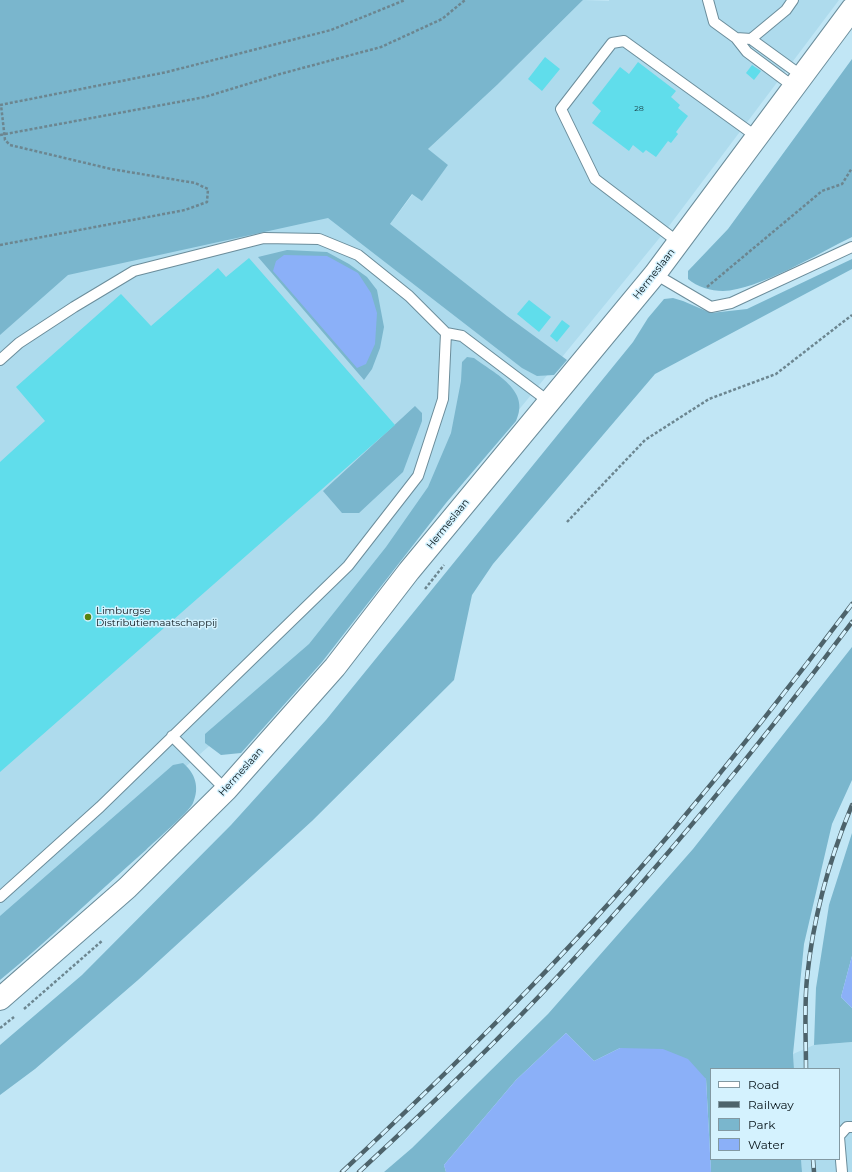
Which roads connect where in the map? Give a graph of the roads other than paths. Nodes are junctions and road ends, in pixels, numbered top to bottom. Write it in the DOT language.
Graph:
graph roads {
  1 [pos="708,0"];
  2 [pos="793,0"];
  3 [pos="852,8"];
  4 [pos="736,38"];
  5 [pos="751,39"];
  6 [pos="798,81"];
  7 [pos="757,137"];
  8 [pos="678,242"];
  9 [pos="852,247"];
  10 [pos="655,274"];
  11 [pos="446,333"];
  12 [pos="0,360"];
  13 [pos="548,402"];
  14 [pos="172,736"];
  15 [pos="226,790"];
  16 [pos="0,897"];
  17 [pos="0,1000"];
  18 [pos="852,1127"];
  19 [pos="840,1135"];
  20 [pos="840,1148"];
  21 [pos="842,1172"];
  1 -- 4 [label="lane"];
  2 -- 5 [label="lane"];
  3 -- 6 [label="street, Hermeslaan"];
  4 -- 5 [label="lane"];
  4 -- 6 [label="lane"];
  5 -- 6 [label="lane"];
  6 -- 7 [label="street, Hermeslaan"];
  7 -- 8 [label="street, Hermeslaan"];
  7 -- 8 [label="lane"];
  8 -- 10 [label="street, Hermeslaan"];
  9 -- 10 [label="lane"];
  10 -- 13 [label="street, Hermeslaan"];
  11 -- 12 [label="lane"];
  11 -- 13 [label="lane"];
  11 -- 14 [label="lane"];
  13 -- 15 [label="street, Hermeslaan"];
  14 -- 15 [label="lane"];
  14 -- 16 [label="lane"];
  15 -- 17 [label="street, Hermeslaan"];
  18 -- 19 [label="lane"];
  20 -- 21 [label="lane"];
}
